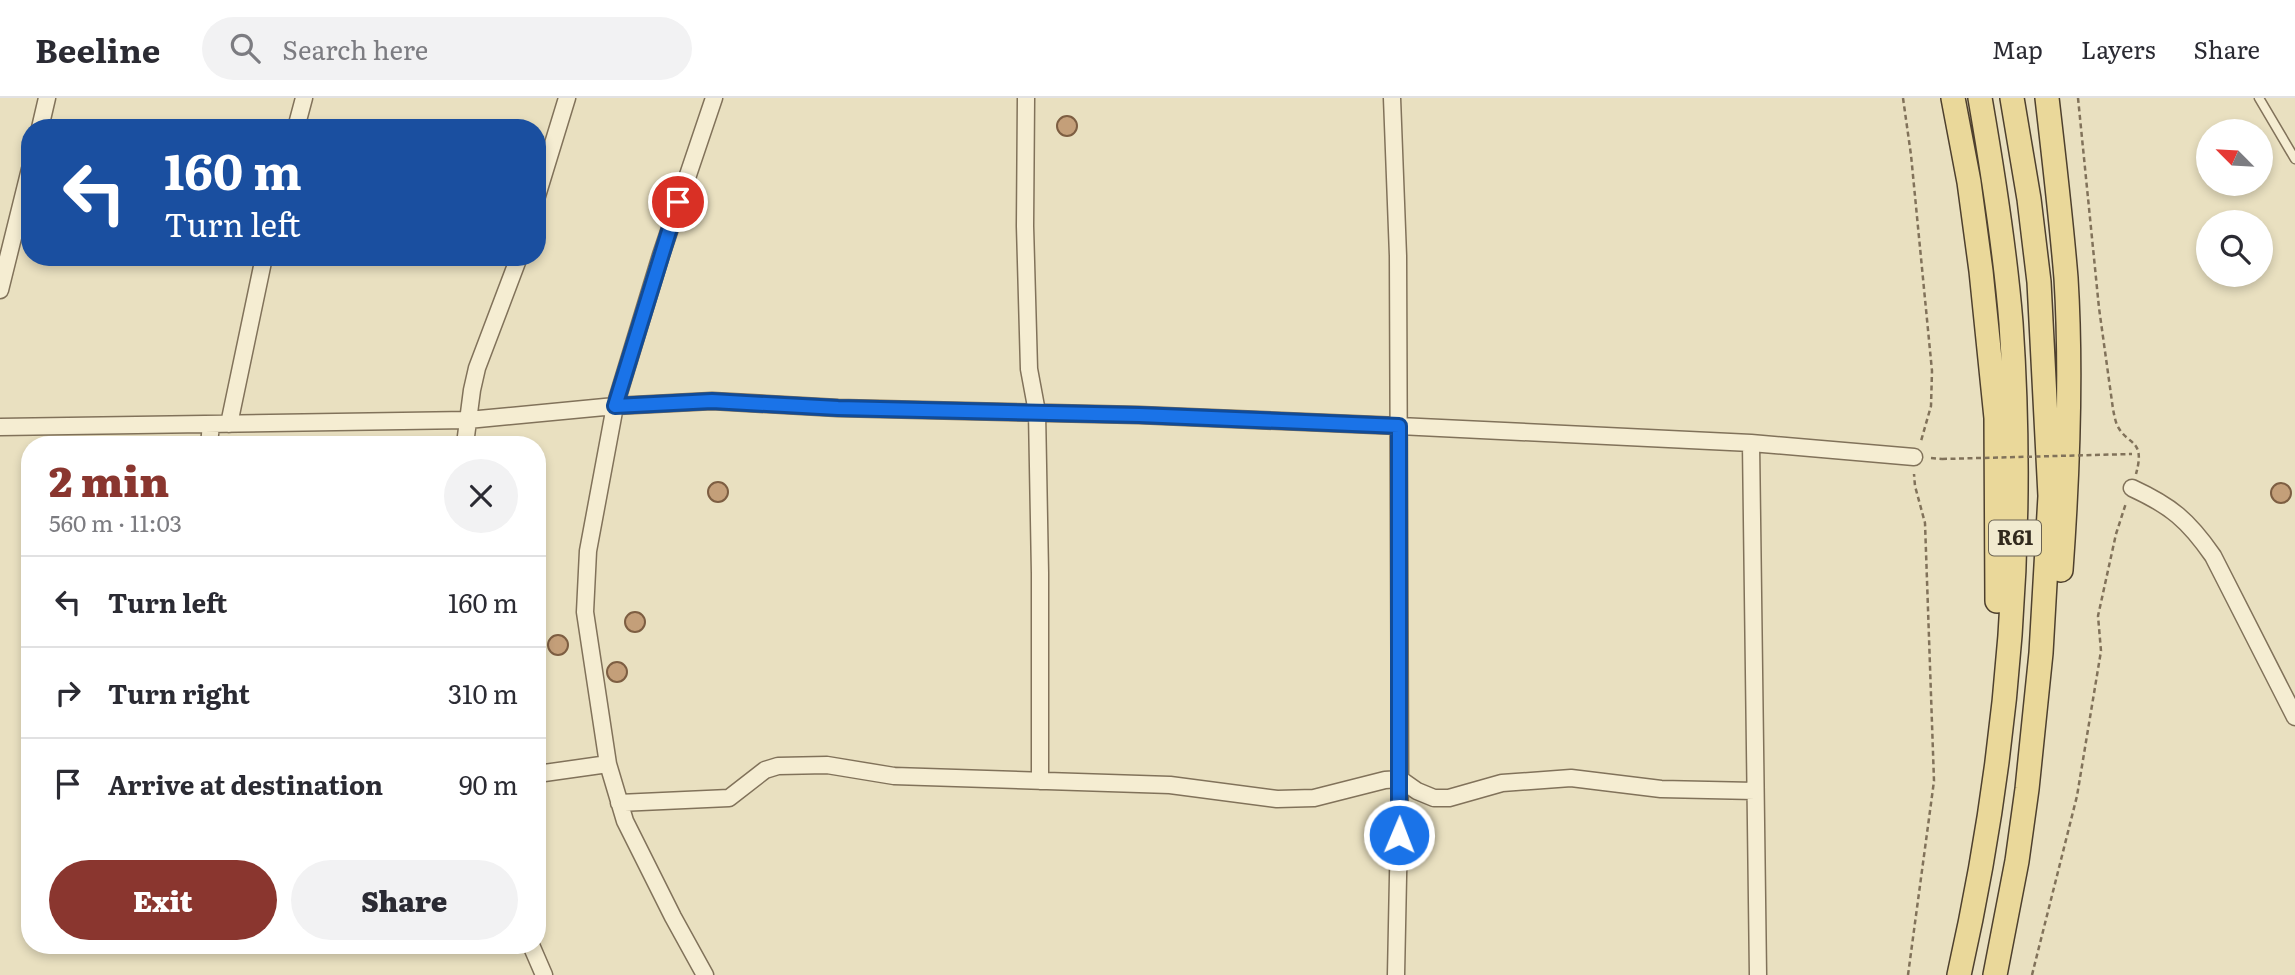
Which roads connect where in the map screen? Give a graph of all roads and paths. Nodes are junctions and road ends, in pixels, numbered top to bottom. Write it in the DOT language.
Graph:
graph roads {
  1 [pos="47,98"];
  2 [pos="304,98"];
  3 [pos="566,98"];
  4 [pos="714,98"];
  5 [pos="1026,98"];
  6 [pos="1392,98"];
  7 [pos="1903,98"];
  8 [pos="1953,98"];
  9 [pos="1980,98"];
  10 [pos="2012,98"];
  11 [pos="2047,98"];
  12 [pos="2078,98"];
  13 [pos="2259,98"];
  14 [pos="42,119"];
  15 [pos="298,119"];
  16 [pos="2295,159"];
  17 [pos="546,166"];
  18 [pos="21,206"];
  19 [pos="262,266"];
  20 [pos="516,266"];
  21 [pos="0,290"];
  22 [pos="615,406"];
  23 [pos="1037,412"];
  24 [pos="468,420"];
  25 [pos="229,424"];
  26 [pos="211,425"];
  27 [pos="1399,426"];
  28 [pos="0,427"];
  29 [pos="210,436"];
  30 [pos="466,436"];
  31 [pos="1751,443"];
  32 [pos="2138,453"];
  33 [pos="1913,457"];
  34 [pos="1942,459"];
  35 [pos="2132,488"];
  36 [pos="2295,717"];
  37 [pos="608,764"];
  38 [pos="546,773"];
  39 [pos="1401,779"];
  40 [pos="1040,781"];
  41 [pos="1755,791"];
  42 [pos="619,803"];
  43 [pos="2017,861"];
  44 [pos="535,954"];
  45 [pos="544,975"];
  46 [pos="705,975"];
  47 [pos="1396,975"];
  48 [pos="1758,975"];
  49 [pos="1908,975"];
  50 [pos="1952,975"];
  51 [pos="1959,975"];
  52 [pos="1995,975"];
  53 [pos="2032,975"];
  1 -- 14 [label="street"];
  2 -- 15 [label="street"];
  3 -- 17 [label="street"];
  4 -- 22 [label="street"];
  5 -- 23 [label="street"];
  6 -- 27 [label="street"];
  7 -- 33 [label="path"];
  8 -- 50 [label="main road"];
  9 -- 51 [label="main road, R61"];
  10 -- 43 [label="main road, R61"];
  11 -- 43 [label="main road"];
  12 -- 32 [label="path"];
  13 -- 16 [label="lane"];
  18 -- 21 [label="street"];
  19 -- 25 [label="street"];
  20 -- 24 [label="street"];
  22 -- 23 [label="street"];
  22 -- 24 [label="street"];
  22 -- 37 [label="street"];
  23 -- 27 [label="street"];
  23 -- 40 [label="street"];
  24 -- 25 [label="street"];
  24 -- 30 [label="street"];
  25 -- 26 [label="street"];
  26 -- 28 [label="street"];
  26 -- 29 [label="street"];
  27 -- 31 [label="street"];
  27 -- 39 [label="street"];
  31 -- 33 [label="street"];
  31 -- 41 [label="street"];
  32 -- 34 [label="path, bridge"];
  32 -- 35 [label="path"];
  33 -- 49 [label="path"];
  35 -- 36 [label="street"];
  35 -- 53 [label="path"];
  37 -- 38 [label="street"];
  37 -- 42 [label="street"];
  39 -- 40 [label="street"];
  39 -- 41 [label="street"];
  39 -- 47 [label="street"];
  40 -- 42 [label="street"];
  41 -- 48 [label="street"];
  42 -- 46 [label="street"];
  43 -- 52 [label="main road, R61"];
  44 -- 45 [label="street"];
}
